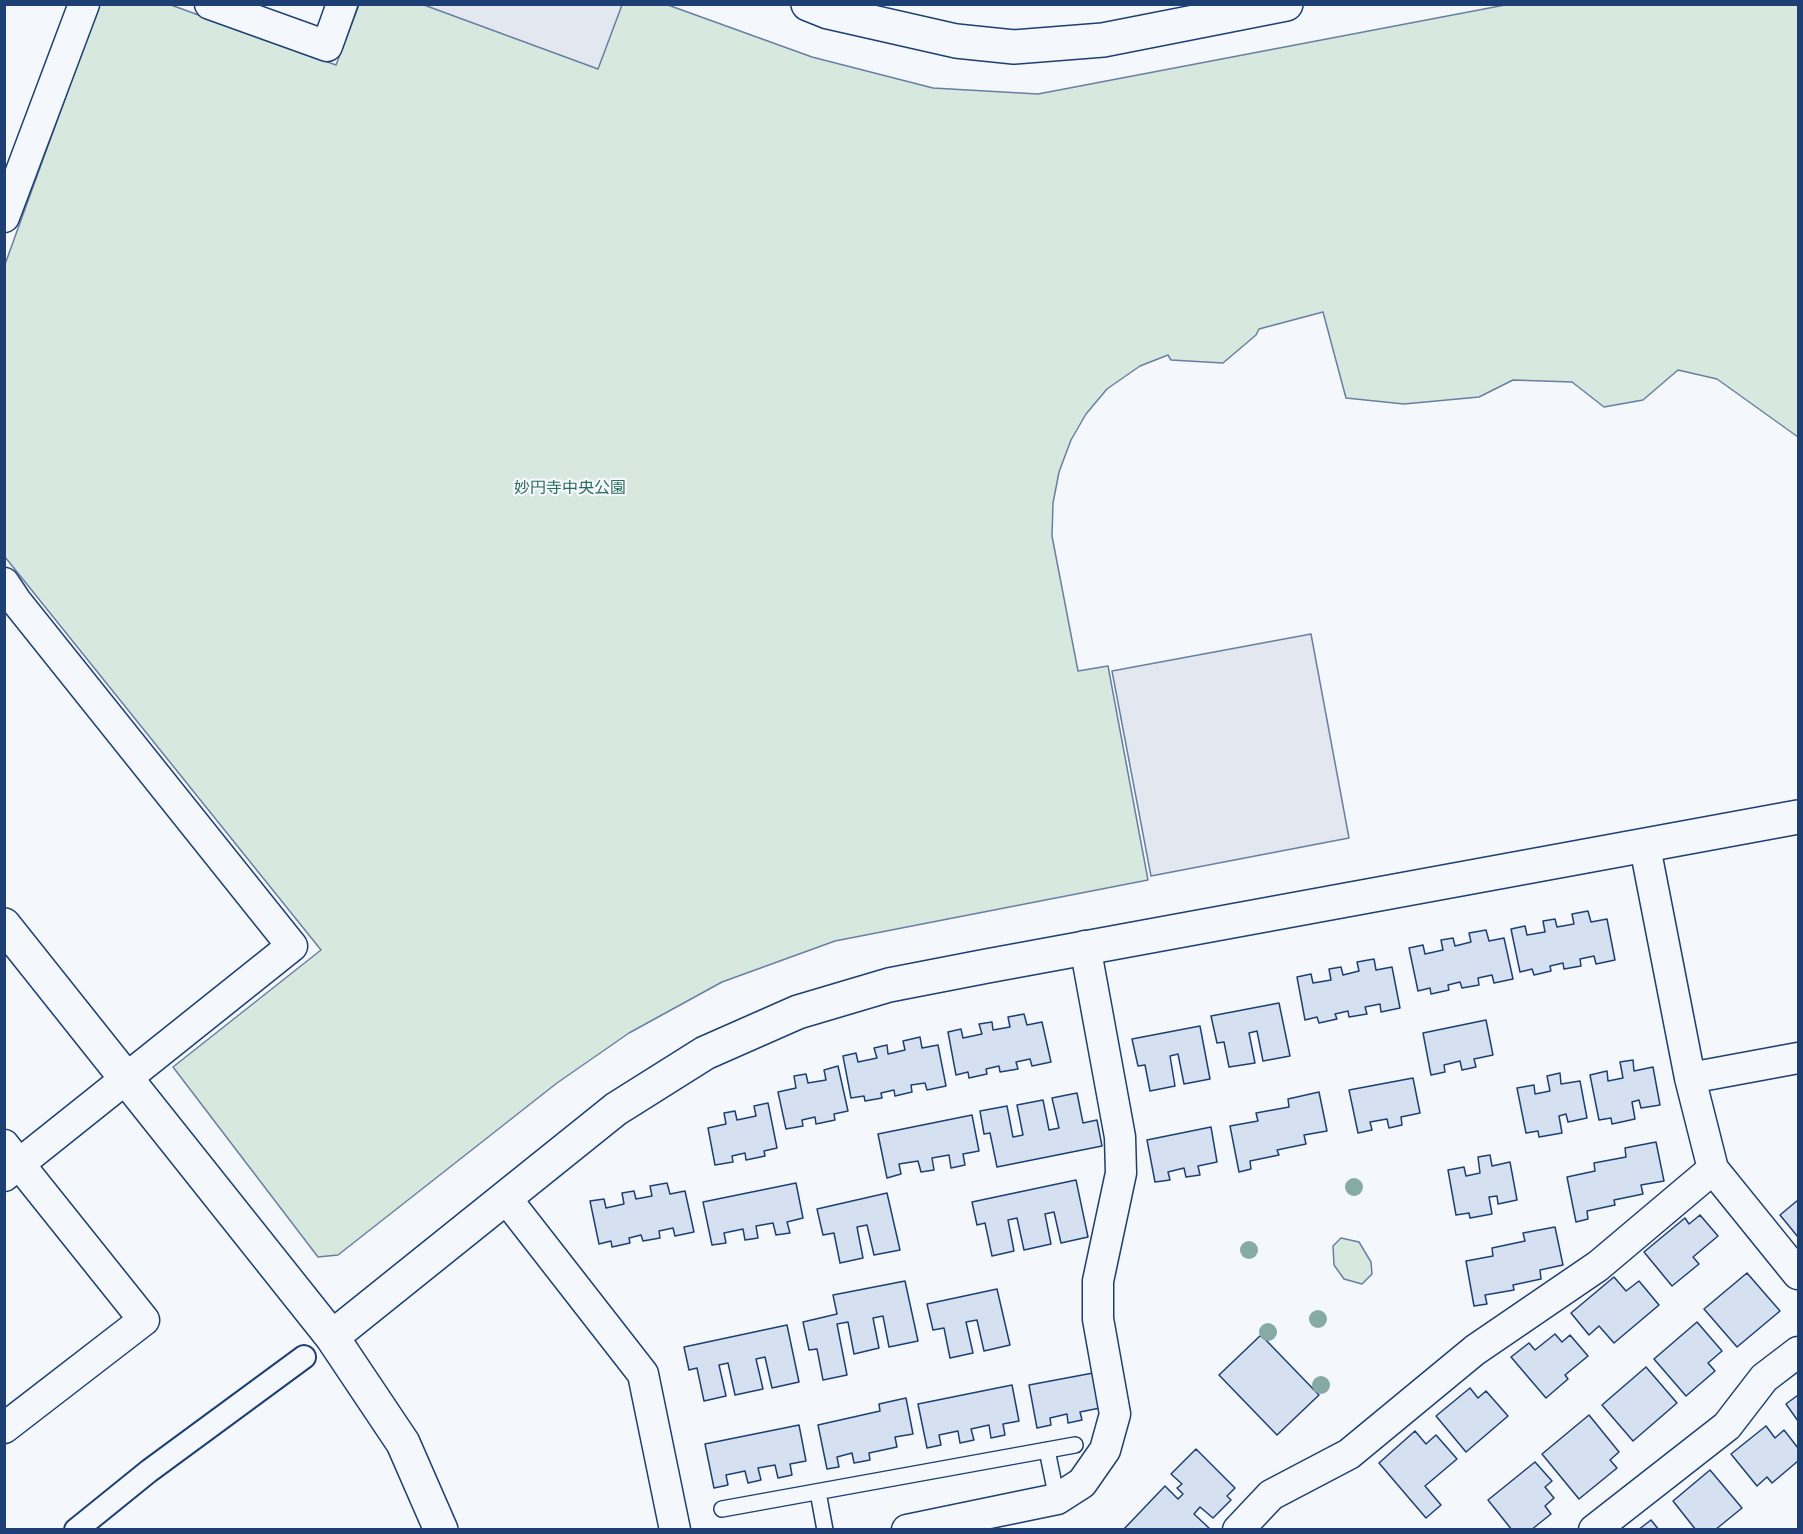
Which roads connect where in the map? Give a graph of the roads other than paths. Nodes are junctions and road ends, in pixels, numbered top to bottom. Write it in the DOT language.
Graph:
graph roads {
  1 [pos="84,4"];
  2 [pos="210,4"];
  3 [pos="342,4"];
  4 [pos="1286,4"];
  5 [pos="822,7"];
  6 [pos="4,217"];
  7 [pos="4,582"];
  8 [pos="1798,817"];
  9 [pos="1645,847"];
  10 [pos="4,925"];
  11 [pos="1085,946"];
  12 [pos="1798,1058"];
  13 [pos="1690,1078"];
  14 [pos="128,1079"];
  15 [pos="10,1161"];
  16 [pos="1713,1169"];
  17 [pos="505,1197"];
  18 [pos="1798,1274"];
  19 [pos="332,1337"];
  20 [pos="1798,1352"];
  21 [pos="304,1357"];
  22 [pos="4,1428"];
  23 [pos="1074,1445"];
  24 [pos="1047,1450"];
  25 [pos="818,1492"];
  26 [pos="1057,1498"];
  27 [pos="722,1509"];
  28 [pos="76,1530"];
  29 [pos="441,1530"];
  30 [pos="675,1530"];
  31 [pos="825,1530"];
  32 [pos="908,1530"];
  33 [pos="1238,1530"];
  34 [pos="1594,1530"];
  1 -- 6 [label="street"];
  2 -- 3 [label="street"];
  4 -- 5 [label="street"];
  7 -- 14 [label="street"];
  8 -- 9 [label="street"];
  9 -- 11 [label="street"];
  9 -- 13 [label="street"];
  10 -- 14 [label="street"];
  11 -- 17 [label="street"];
  11 -- 26 [label="street"];
  12 -- 13 [label="street"];
  13 -- 16 [label="street"];
  14 -- 15 [label="street"];
  14 -- 19 [label="street"];
  15 -- 22 [label="street"];
  16 -- 18 [label="street"];
  16 -- 33 [label="street"];
  17 -- 19 [label="street"];
  17 -- 30 [label="street"];
  19 -- 29 [label="street"];
  20 -- 34 [label="street"];
  21 -- 28 [label="street"];
  23 -- 24 [label="lane"];
  24 -- 25 [label="lane"];
  24 -- 26 [label="lane"];
  25 -- 27 [label="lane"];
  25 -- 31 [label="lane"];
  26 -- 32 [label="street"];
}
